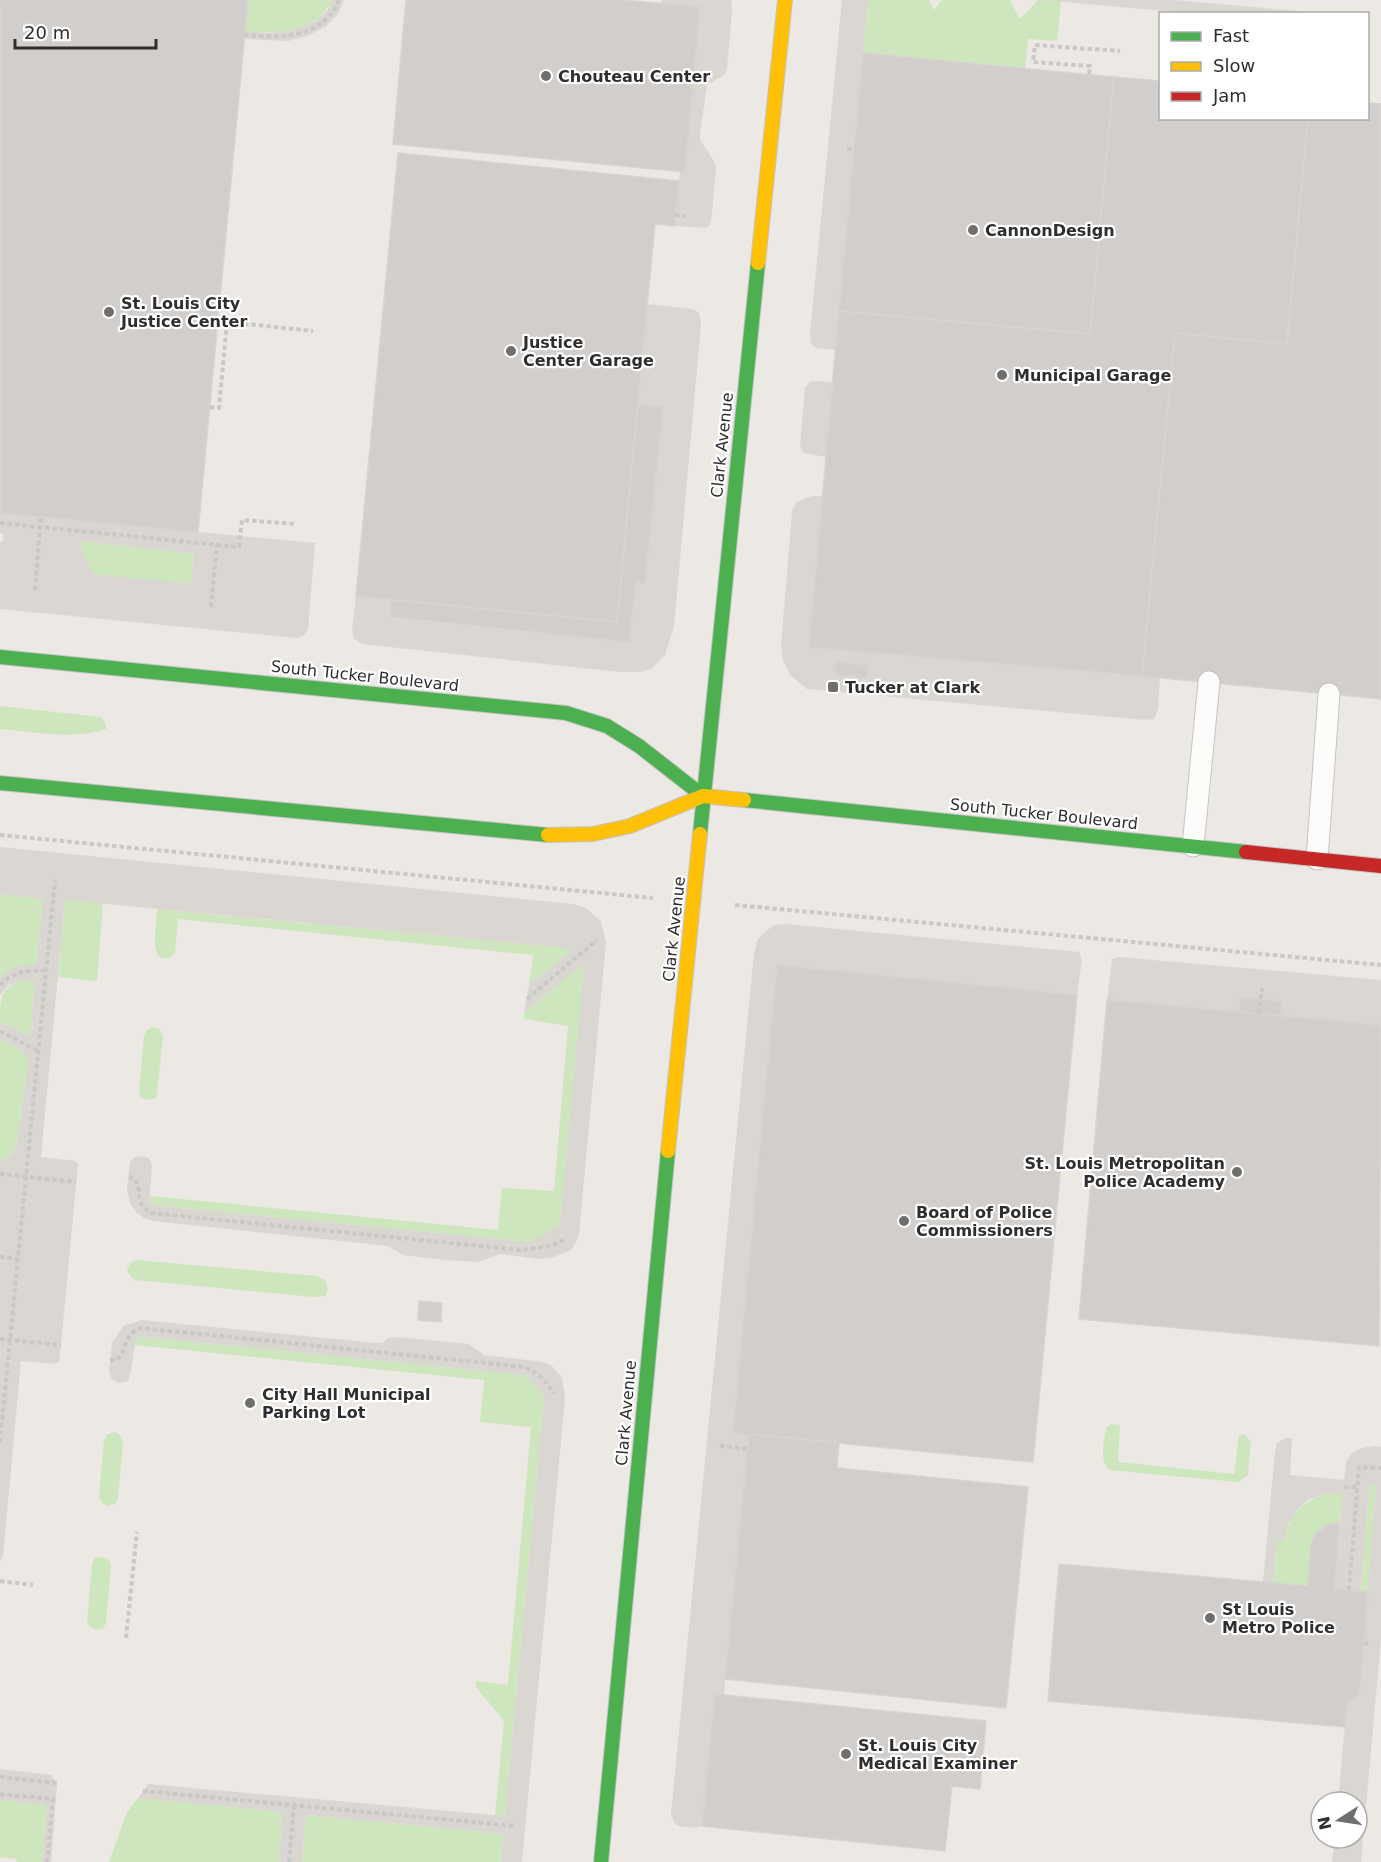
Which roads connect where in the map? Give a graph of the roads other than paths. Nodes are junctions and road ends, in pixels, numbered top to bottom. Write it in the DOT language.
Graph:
graph roads {
  1 [pos="785,0"];
  2 [pos="0,657"];
  3 [pos="1209,682"];
  4 [pos="1329,694"];
  5 [pos="0,783"];
  6 [pos="703,796"];
  7 [pos="1193,846"];
  8 [pos="1317,859"];
  9 [pos="1381,866"];
  10 [pos="601,1862"];
  1 -- 6 [label="main road, Clark Avenue"];
  2 -- 6 [label="main road, South Tucker Boulevard"];
  3 -- 7 [label="lane"];
  4 -- 8 [label="lane"];
  5 -- 6 [label="main road, South Tucker Boulevard"];
  6 -- 7 [label="main road, South Tucker Boulevard"];
  6 -- 10 [label="main road, Clark Avenue"];
  7 -- 8 [label="main road, South Tucker Boulevard"];
  8 -- 9 [label="main road, South Tucker Boulevard"];
}
